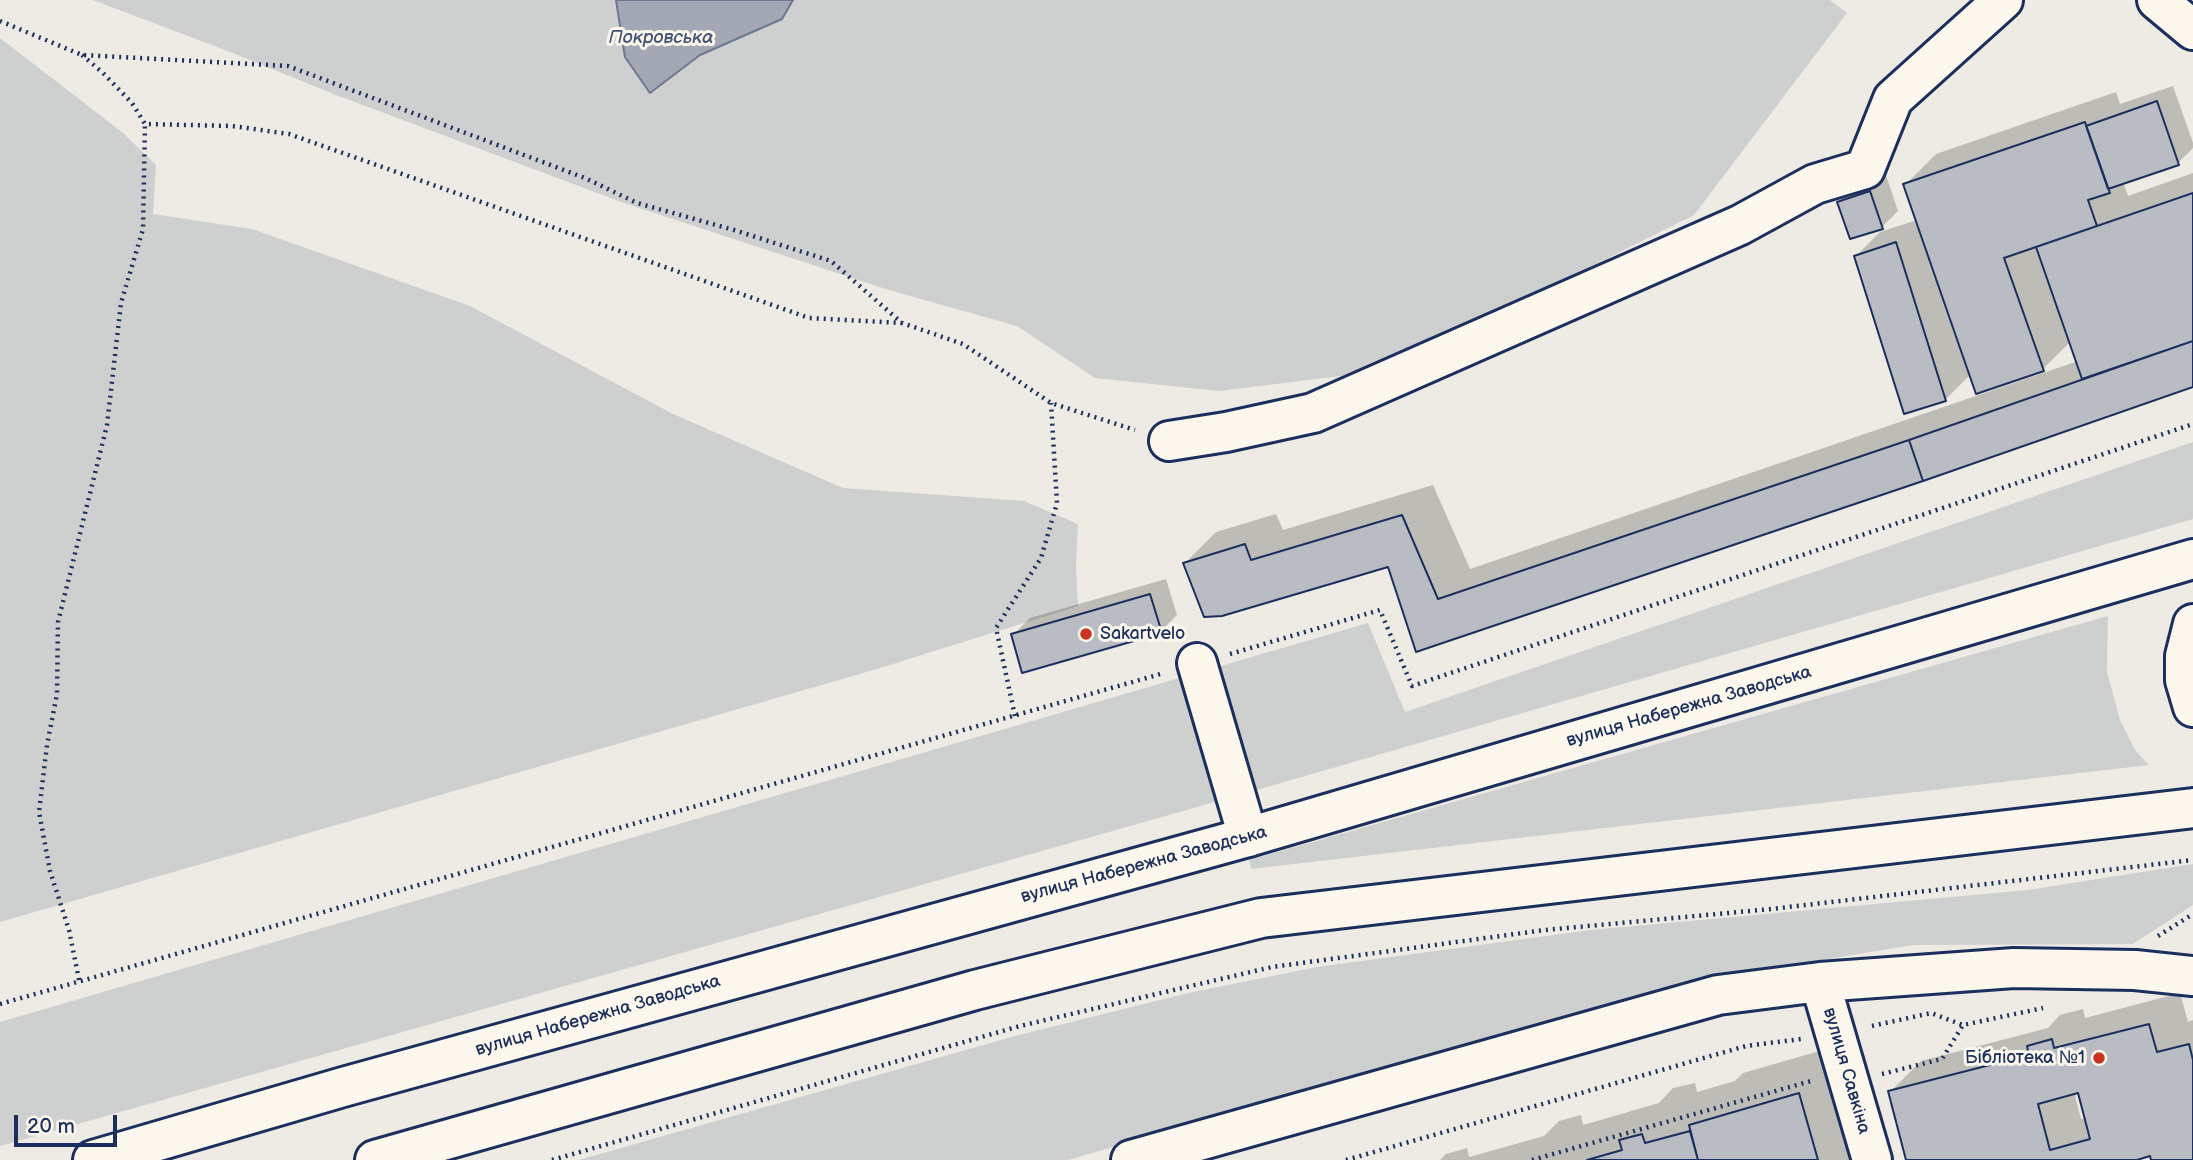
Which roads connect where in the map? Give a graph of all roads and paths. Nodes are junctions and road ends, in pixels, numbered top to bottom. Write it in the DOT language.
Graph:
graph roads {
  1 [pos="2003,0"];
  2 [pos="0,21"];
  3 [pos="82,55"];
  4 [pos="145,124"];
  5 [pos="902,323"];
  6 [pos="1051,403"];
  7 [pos="2193,424"];
  8 [pos="1156,437"];
  9 [pos="2193,559"];
  10 [pos="2193,624"];
  11 [pos="1197,663"];
  12 [pos="2193,708"];
  13 [pos="1015,716"];
  14 [pos="2193,808"];
  15 [pos="1248,837"];
  16 [pos="2193,860"];
  17 [pos="2193,914"];
  18 [pos="2149,941"];
  19 [pos="2193,976"];
  20 [pos="79,981"];
  21 [pos="1820,982"];
  22 [pos="0,1004"];
  23 [pos="2045,1007"];
  24 [pos="1964,1025"];
  25 [pos="1835,1035"];
  26 [pos="1848,1078"];
  27 [pos="1187,1152"];
  28 [pos="93,1160"];
  29 [pos="375,1160"];
  30 [pos="552,1160"];
  31 [pos="1131,1160"];
  32 [pos="1346,1160"];
  33 [pos="1532,1160"];
  34 [pos="1872,1160"];
  1 -- 8 [label="main road"];
  2 -- 3 [label="path"];
  3 -- 4 [label="path"];
  3 -- 5 [label="path"];
  4 -- 5 [label="path"];
  4 -- 20 [label="path"];
  5 -- 6 [label="path"];
  6 -- 8 [label="path"];
  6 -- 13 [label="path"];
  7 -- 11 [label="path"];
  9 -- 15 [label="main road, вулиця Набережна Заводська"];
  10 -- 12 [label="main road"];
  11 -- 13 [label="path"];
  11 -- 15 [label="main road"];
  13 -- 20 [label="path"];
  14 -- 29 [label="main road"];
  15 -- 28 [label="main road, вулиця Набережна Заводська"];
  16 -- 30 [label="path"];
  17 -- 18 [label="path"];
  19 -- 21 [label="main road"];
  20 -- 22 [label="path"];
  21 -- 25 [label="main road, вулиця Савкіна"];
  21 -- 27 [label="main road"];
  23 -- 24 [label="path"];
  24 -- 25 [label="path"];
  24 -- 26 [label="path"];
  25 -- 26 [label="main road, вулиця Савкіна"];
  25 -- 32 [label="path"];
  26 -- 33 [label="path"];
  26 -- 34 [label="main road, вулиця Савкіна"];
  27 -- 31 [label="main road"];
}
